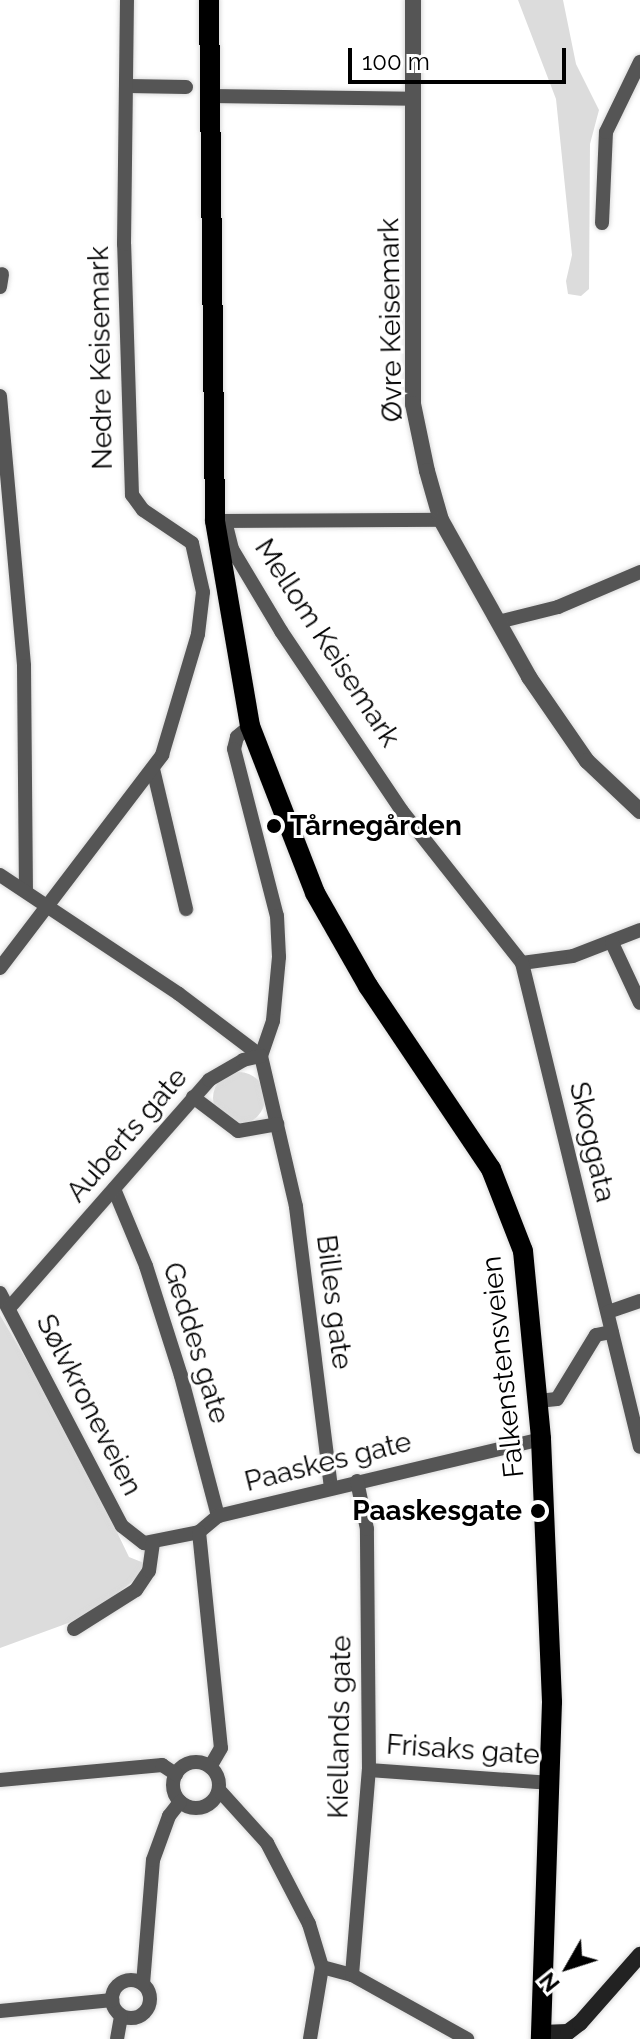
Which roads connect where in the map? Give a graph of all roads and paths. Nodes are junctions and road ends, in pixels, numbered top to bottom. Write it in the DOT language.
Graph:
graph roads {
  1 [pos="127,0"];
  2 [pos="209,0"];
  3 [pos="413,0"];
  4 [pos="640,62"];
  5 [pos="128,86"];
  6 [pos="186,87"];
  7 [pos="210,96"];
  8 [pos="413,99"];
  9 [pos="602,223"];
  10 [pos="0,396"];
  11 [pos="441,520"];
  12 [pos="220,521"];
  13 [pos="640,572"];
  14 [pos="498,622"];
  15 [pos="250,726"];
  16 [pos="153,769"];
  17 [pos="640,811"];
  18 [pos="0,875"];
  19 [pos="26,889"];
  20 [pos="47,902"];
  21 [pos="186,909"];
  22 [pos="640,930"];
  23 [pos="612,943"];
  24 [pos="522,963"];
  25 [pos="0,968"];
  26 [pos="640,1003"];
  27 [pos="261,1056"];
  28 [pos="193,1097"];
  29 [pos="277,1124"];
  30 [pos="114,1189"];
  31 [pos="0,1293"];
  32 [pos="640,1301"];
  33 [pos="9,1308"];
  34 [pos="608,1312"];
  35 [pos="612,1332"];
  36 [pos="538,1401"];
  37 [pos="541,1439"];
  38 [pos="640,1447"];
  39 [pos="357,1481"];
  40 [pos="331,1488"];
  41 [pos="218,1516"];
  42 [pos="199,1532"];
  43 [pos="134,1540"];
  44 [pos="153,1543"];
  45 [pos="74,1629"];
  46 [pos="210,1767"];
  47 [pos="369,1770"];
  48 [pos="176,1774"];
  49 [pos="0,1780"];
  50 [pos="552,1783"];
  51 [pos="219,1790"];
  52 [pos="180,1802"];
  53 [pos="640,1955"];
  54 [pos="322,1967"];
  55 [pos="352,1975"];
  56 [pos="143,1984"];
  57 [pos="112,2000"];
  58 [pos="0,2011"];
  59 [pos="121,2016"];
  60 [pos="541,2036"];
  61 [pos="117,2039"];
  62 [pos="310,2039"];
  63 [pos="467,2039"];
  1 -- 5 [label="street, Nedre Keisemark"];
  2 -- 7 [label="main road, Mellom Keisemark"];
  3 -- 8 [label="street, Øvre Keisemark"];
  4 -- 9 [label="street"];
  5 -- 6 [label="street"];
  5 -- 16 [label="street, Nedre Keisemark"];
  7 -- 8 [label="street"];
  7 -- 12 [label="main road, Mellom Keisemark"];
  8 -- 11 [label="street, Øvre Keisemark"];
  10 -- 19 [label="street"];
  11 -- 12 [label="street"];
  11 -- 14 [label="street, Øvre Keisemark"];
  12 -- 15 [label="main road, Falkenstensveien"];
  12 -- 24 [label="street, Mellom Keisemark"];
  13 -- 14 [label="street"];
  14 -- 17 [label="street, Øvre Keisemark"];
  15 -- 27 [label="street"];
  15 -- 36 [label="main road, Falkenstensveien"];
  16 -- 20 [label="street, Nedre Keisemark"];
  16 -- 21 [label="street"];
  18 -- 19 [label="street"];
  19 -- 20 [label="street"];
  20 -- 25 [label="street, Nedre Keisemark"];
  20 -- 27 [label="street"];
  22 -- 23 [label="street"];
  23 -- 24 [label="street"];
  23 -- 26 [label="street"];
  24 -- 34 [label="street, Skoggata"];
  27 -- 28 [label="street, Auberts gate"];
  27 -- 29 [label="street, Billes gate"];
  28 -- 29 [label="street"];
  28 -- 30 [label="street, Auberts gate"];
  29 -- 40 [label="street, Billes gate"];
  30 -- 33 [label="street, Auberts gate"];
  30 -- 41 [label="street, Geddes gate"];
  31 -- 33 [label="street, Sølvkroneveien"];
  32 -- 34 [label="street"];
  33 -- 43 [label="street, Sølvkroneveien"];
  34 -- 35 [label="street, Skoggata"];
  35 -- 36 [label="street"];
  35 -- 38 [label="street, Skoggata"];
  36 -- 37 [label="main road, Falkenstensveien"];
  37 -- 39 [label="street, Paaskes gate"];
  37 -- 50 [label="main road, Falkenstensveien"];
  39 -- 40 [label="street, Paaskes gate"];
  39 -- 47 [label="street, Kiellands gate"];
  40 -- 41 [label="street, Paaskes gate"];
  41 -- 42 [label="street, Paaskes gate"];
  42 -- 44 [label="street, Paaskes gate"];
  42 -- 46 [label="street"];
  43 -- 44 [label="street, Paaskes gate"];
  44 -- 45 [label="street"];
  46 -- 48 [label="street"];
  46 -- 51 [label="street"];
  47 -- 50 [label="street, Frisaks gate"];
  47 -- 55 [label="street, Kiellands gate"];
  48 -- 49 [label="street"];
  48 -- 52 [label="street"];
  50 -- 60 [label="main road, Falkenstensveien"];
  51 -- 52 [label="street"];
  51 -- 54 [label="street"];
  52 -- 56 [label="street"];
  53 -- 60 [label="main road"];
  54 -- 55 [label="street"];
  54 -- 62 [label="street"];
  55 -- 63 [label="street"];
  56 -- 57 [label="street"];
  56 -- 59 [label="street"];
  57 -- 58 [label="street"];
  57 -- 59 [label="street"];
  59 -- 61 [label="street"];
}
